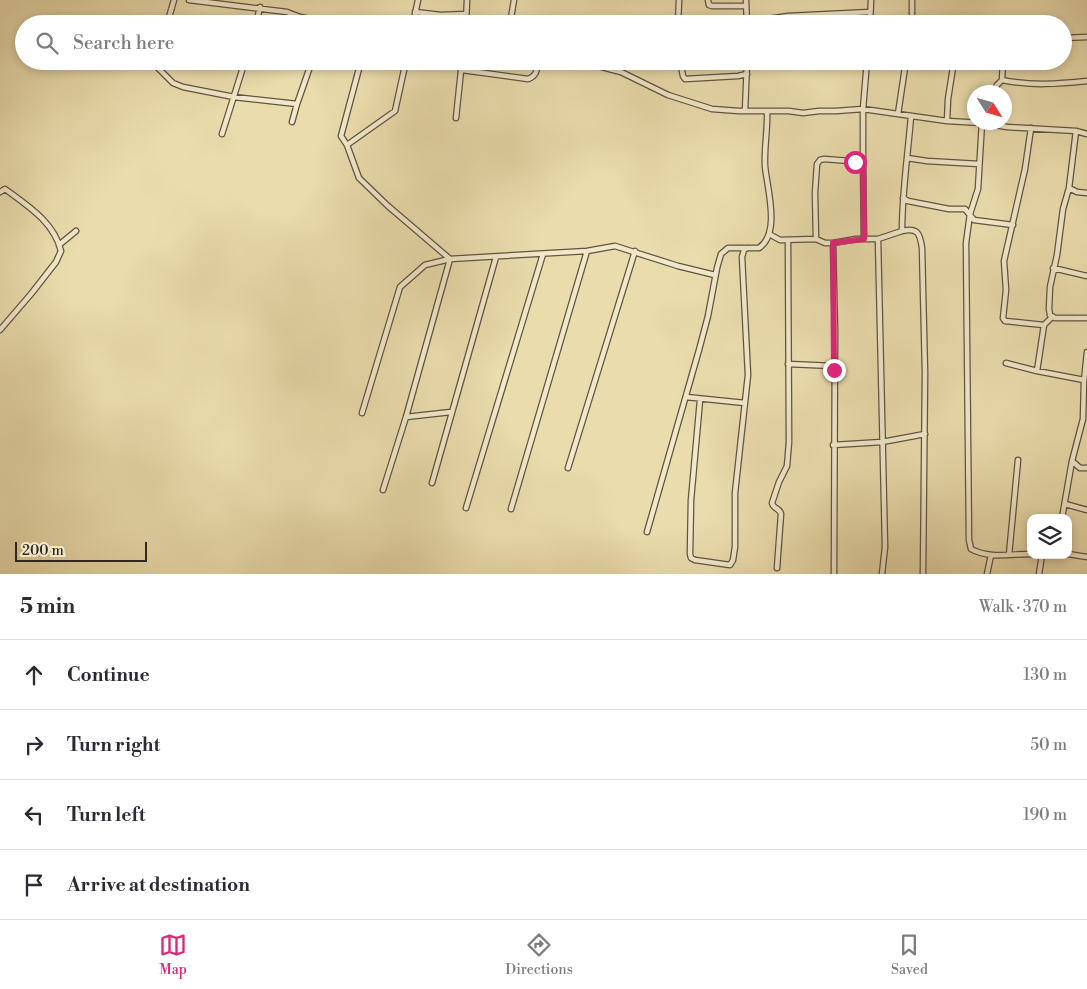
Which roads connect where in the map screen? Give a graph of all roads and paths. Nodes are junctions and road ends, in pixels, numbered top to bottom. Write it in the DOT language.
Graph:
graph roads {
  1 [pos="174,0"];
  2 [pos="189,0"];
  3 [pos="418,0"];
  4 [pos="467,0"];
  5 [pos="514,0"];
  6 [pos="680,0"];
  7 [pos="708,0"];
  8 [pos="746,0"];
  9 [pos="871,0"];
  10 [pos="912,0"];
  11 [pos="746,6"];
  12 [pos="260,7"];
  13 [pos="415,12"];
  14 [pos="870,12"];
  15 [pos="466,14"];
  16 [pos="170,15"];
  17 [pos="258,15"];
  18 [pos="295,15"];
  19 [pos="414,15"];
  20 [pos="512,15"];
  21 [pos="679,15"];
  22 [pos="747,15"];
  23 [pos="808,15"];
  24 [pos="912,15"];
  25 [pos="1087,37"];
  26 [pos="1072,38"];
  27 [pos="160,70"];
  28 [pos="242,70"];
  29 [pos="309,70"];
  30 [pos="359,70"];
  31 [pos="404,70"];
  32 [pos="462,70"];
  33 [pos="537,70"];
  34 [pos="612,70"];
  35 [pos="682,70"];
  36 [pos="748,70"];
  37 [pos="867,70"];
  38 [pos="905,70"];
  39 [pos="953,70"];
  40 [pos="1003,70"];
  41 [pos="748,74"];
  42 [pos="1002,80"];
  43 [pos="1087,81"];
  44 [pos="997,85"];
  45 [pos="234,97"];
  46 [pos="297,104"];
  47 [pos="863,109"];
  48 [pos="745,111"];
  49 [pos="767,111"];
  50 [pos="898,114"];
  51 [pos="911,116"];
  52 [pos="456,118"];
  53 [pos="947,121"];
  54 [pos="292,122"];
  55 [pos="967,122"];
  56 [pos="1012,128"];
  57 [pos="1031,128"];
  58 [pos="981,130"];
  59 [pos="1076,131"];
  60 [pos="222,134"];
  61 [pos="1087,134"];
  62 [pos="347,145"];
  63 [pos="907,158"];
  64 [pos="863,162"];
  65 [pos="979,164"];
  66 [pos="1069,188"];
  67 [pos="0,192"];
  68 [pos="1087,193"];
  69 [pos="903,198"];
  70 [pos="970,214"];
  71 [pos="1013,225"];
  72 [pos="76,231"];
  73 [pos="902,231"];
  74 [pos="769,234"];
  75 [pos="864,239"];
  76 [pos="878,239"];
  77 [pos="816,240"];
  78 [pos="788,241"];
  79 [pos="833,243"];
  80 [pos="59,245"];
  81 [pos="747,248"];
  82 [pos="635,251"];
  83 [pos="587,252"];
  84 [pos="543,254"];
  85 [pos="496,257"];
  86 [pos="450,258"];
  87 [pos="1053,268"];
  88 [pos="715,275"];
  89 [pos="1087,276"];
  90 [pos="1052,316"];
  91 [pos="1087,318"];
  92 [pos="1044,325"];
  93 [pos="0,330"];
  94 [pos="1087,352"];
  95 [pos="1006,363"];
  96 [pos="788,364"];
  97 [pos="834,366"];
  98 [pos="1036,371"];
  99 [pos="1084,380"];
  100 [pos="686,397"];
  101 [pos="700,400"];
  102 [pos="745,403"];
  103 [pos="451,412"];
  104 [pos="362,413"];
  105 [pos="406,418"];
  106 [pos="925,434"];
  107 [pos="882,442"];
  108 [pos="834,445"];
  109 [pos="1018,460"];
  110 [pos="1072,461"];
  111 [pos="568,468"];
  112 [pos="1087,468"];
  113 [pos="432,483"];
  114 [pos="383,490"];
  115 [pos="1065,504"];
  116 [pos="466,508"];
  117 [pos="510,509"];
  118 [pos="1087,510"];
  119 [pos="1063,514"];
  120 [pos="647,532"];
  121 [pos="1027,554"];
  122 [pos="991,555"];
  123 [pos="1009,555"];
  124 [pos="1072,555"];
  125 [pos="1087,557"];
  126 [pos="1042,559"];
  127 [pos="777,568"];
  128 [pos="834,574"];
  129 [pos="882,574"];
  130 [pos="924,574"];
  131 [pos="987,574"];
  132 [pos="1040,574"];
  1 -- 16 [label="street"];
  2 -- 12 [label="street"];
  3 -- 13 [label="street"];
  4 -- 15 [label="street"];
  5 -- 20 [label="street"];
  6 -- 21 [label="street"];
  7 -- 11 [label="street"];
  8 -- 11 [label="street"];
  9 -- 14 [label="street"];
  10 -- 24 [label="street"];
  11 -- 22 [label="street"];
  12 -- 17 [label="street"];
  12 -- 18 [label="street"];
  13 -- 15 [label="street"];
  13 -- 19 [label="street"];
  14 -- 23 [label="street"];
  25 -- 26 [label="street"];
  27 -- 45 [label="street"];
  28 -- 45 [label="street"];
  29 -- 46 [label="street"];
  30 -- 62 [label="street"];
  31 -- 62 [label="street"];
  32 -- 33 [label="street"];
  32 -- 52 [label="street"];
  34 -- 48 [label="street"];
  35 -- 41 [label="street"];
  36 -- 41 [label="street"];
  37 -- 47 [label="street"];
  38 -- 50 [label="street"];
  39 -- 53 [label="street"];
  40 -- 42 [label="street"];
  41 -- 48 [label="street"];
  42 -- 43 [label="street"];
  42 -- 44 [label="street"];
  45 -- 46 [label="street"];
  45 -- 60 [label="street"];
  46 -- 54 [label="street"];
  47 -- 49 [label="street"];
  47 -- 50 [label="street"];
  47 -- 64 [label="street"];
  48 -- 49 [label="street"];
  49 -- 74 [label="street"];
  50 -- 51 [label="street"];
  51 -- 53 [label="street"];
  51 -- 63 [label="street"];
  53 -- 55 [label="street"];
  56 -- 57 [label="street"];
  57 -- 59 [label="street"];
  57 -- 71 [label="street"];
  58 -- 65 [label="street"];
  59 -- 61 [label="street"];
  59 -- 66 [label="street"];
  62 -- 86 [label="street"];
  63 -- 65 [label="street"];
  63 -- 69 [label="street"];
  64 -- 75 [label="street"];
  64 -- 77 [label="street"];
  65 -- 70 [label="street"];
  66 -- 68 [label="street"];
  66 -- 87 [label="street"];
  67 -- 80 [label="street"];
  69 -- 70 [label="street"];
  69 -- 73 [label="street"];
  70 -- 71 [label="street"];
  70 -- 122 [label="street"];
  71 -- 92 [label="street"];
  72 -- 80 [label="street"];
  73 -- 76 [label="street"];
  73 -- 106 [label="street"];
  74 -- 78 [label="street"];
  74 -- 81 [label="street"];
  75 -- 76 [label="street"];
  75 -- 79 [label="street"];
  76 -- 107 [label="street"];
  77 -- 78 [label="street"];
  77 -- 79 [label="street"];
  78 -- 96 [label="street"];
  79 -- 97 [label="street"];
  80 -- 93 [label="street"];
  81 -- 88 [label="street"];
  81 -- 102 [label="street"];
  82 -- 83 [label="street"];
  82 -- 88 [label="street"];
  82 -- 111 [label="street"];
  83 -- 84 [label="street"];
  83 -- 117 [label="street"];
  84 -- 85 [label="street"];
  84 -- 116 [label="street"];
  85 -- 86 [label="street"];
  85 -- 103 [label="street"];
  86 -- 104 [label="street"];
  86 -- 105 [label="street"];
  87 -- 89 [label="street"];
  87 -- 90 [label="street"];
  88 -- 100 [label="street"];
  90 -- 91 [label="street"];
  90 -- 92 [label="street"];
  92 -- 98 [label="street"];
  94 -- 99 [label="street"];
  95 -- 98 [label="street"];
  96 -- 97 [label="street"];
  96 -- 127 [label="street"];
  97 -- 108 [label="street"];
  98 -- 99 [label="street"];
  99 -- 110 [label="street"];
  100 -- 101 [label="street"];
  100 -- 120 [label="street"];
  101 -- 102 [label="street"];
  101 -- 102 [label="street"];
  103 -- 105 [label="street"];
  103 -- 113 [label="street"];
  105 -- 114 [label="street"];
  106 -- 107 [label="street"];
  106 -- 130 [label="street"];
  107 -- 108 [label="street"];
  107 -- 129 [label="street"];
  108 -- 128 [label="street"];
  109 -- 123 [label="street"];
  110 -- 112 [label="street"];
  110 -- 115 [label="street"];
  115 -- 118 [label="street"];
  115 -- 119 [label="street"];
  121 -- 123 [label="street"];
  122 -- 123 [label="street"];
  122 -- 131 [label="street"];
  124 -- 125 [label="street"];
  126 -- 132 [label="street"];
}
